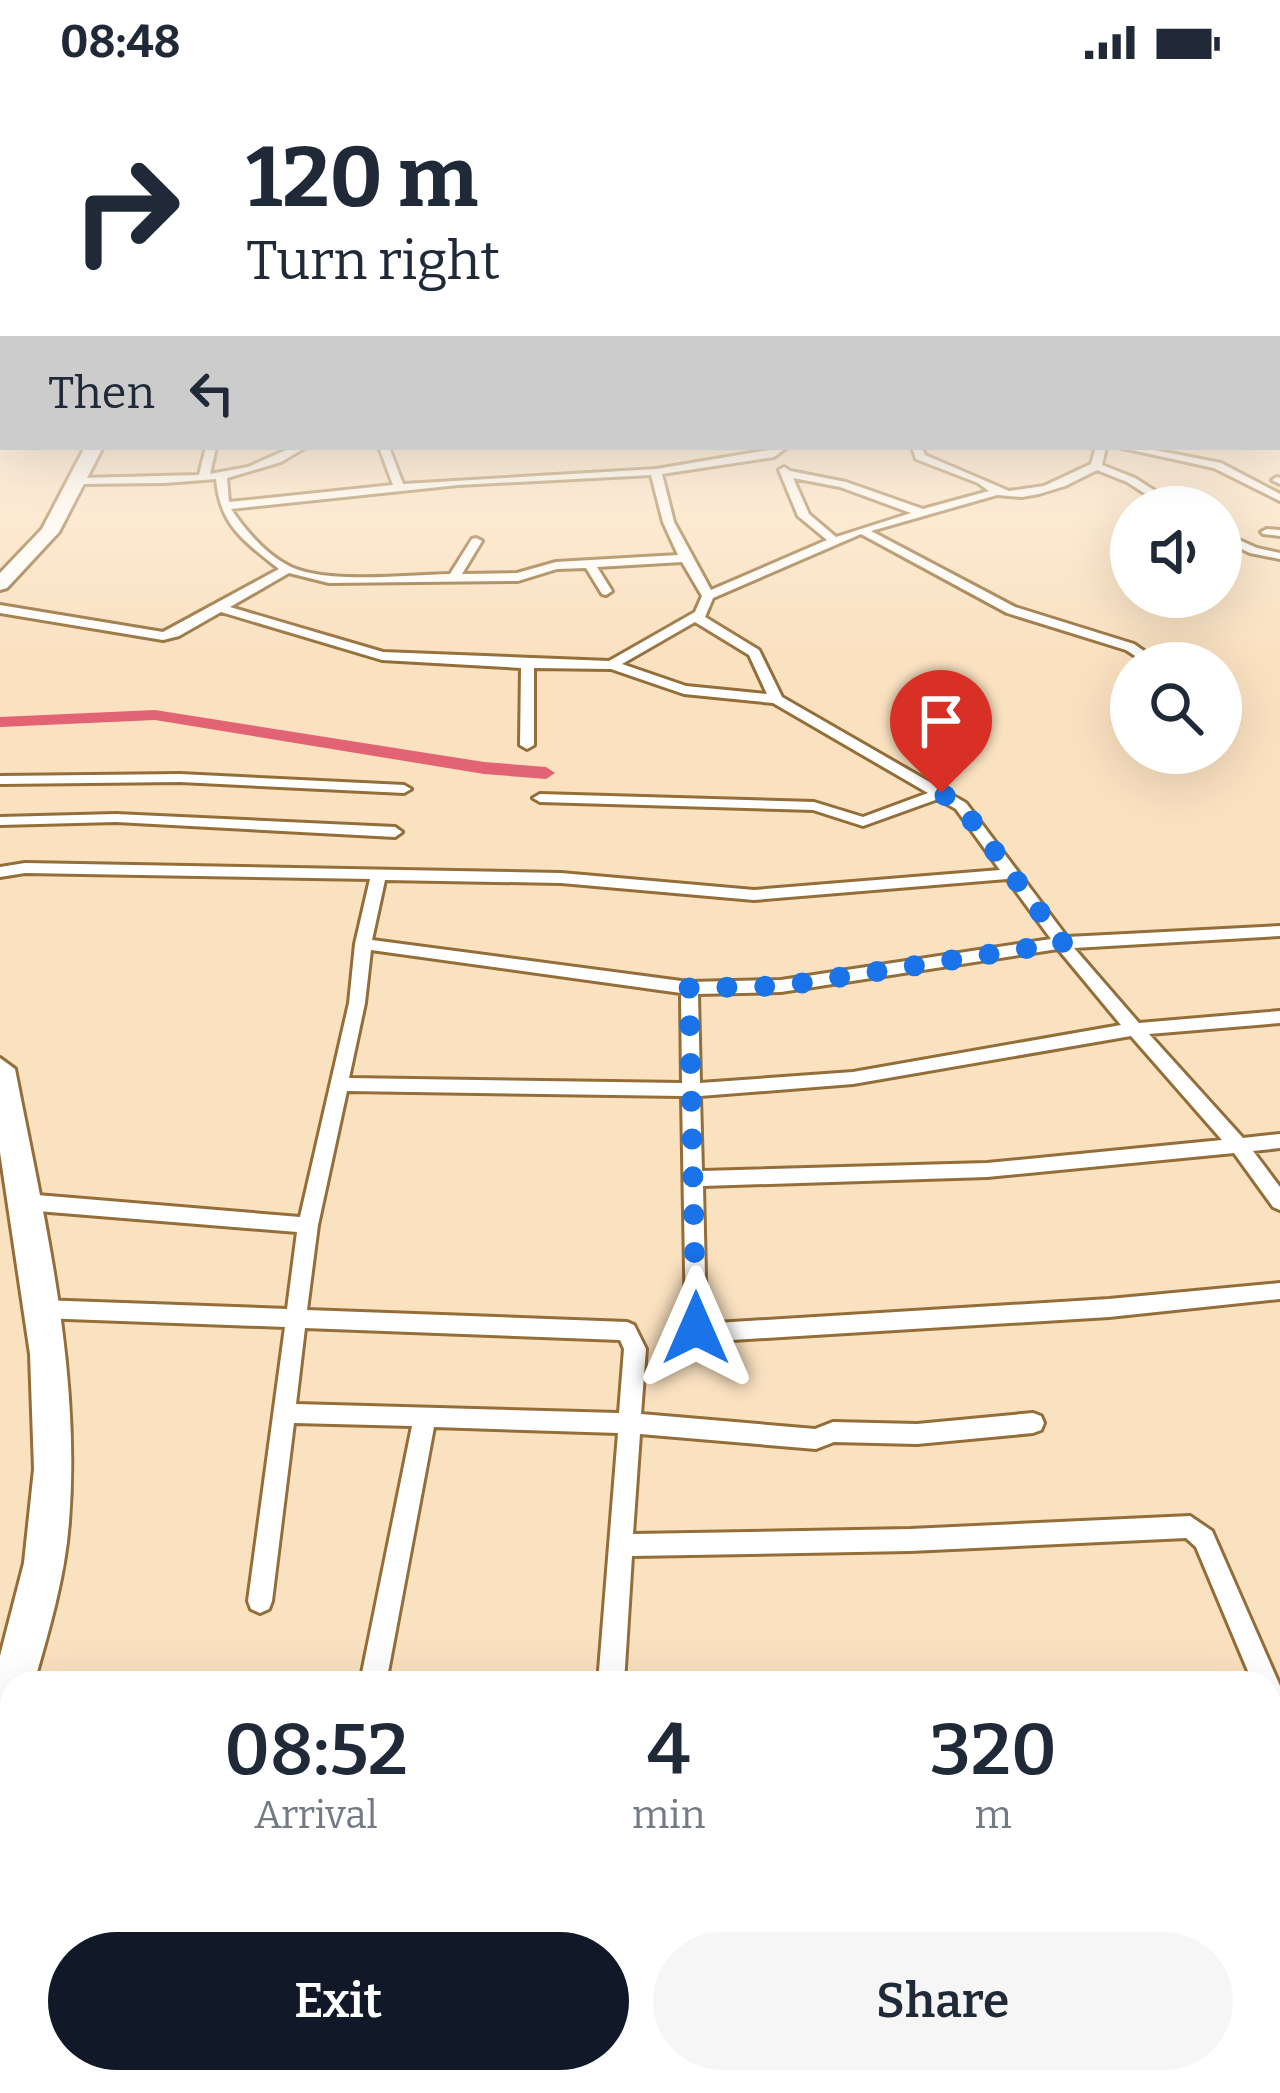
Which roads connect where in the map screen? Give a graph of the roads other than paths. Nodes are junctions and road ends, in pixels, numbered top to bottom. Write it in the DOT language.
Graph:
graph roads {
  1 [pos="656,472"];
  2 [pos="83,473"];
  3 [pos="205,473"];
  4 [pos="226,473"];
  5 [pos="394,473"];
  6 [pos="643,473"];
  7 [pos="961,473"];
  8 [pos="1084,473"];
  9 [pos="1113,473"];
  10 [pos="1232,473"];
  11 [pos="221,474"];
  12 [pos="787,474"];
  13 [pos="204,476"];
  14 [pos="80,481"];
  15 [pos="1140,486"];
  16 [pos="399,487"];
  17 [pos="997,492"];
  18 [pos="1280,498"];
  19 [pos="224,506"];
  20 [pos="920,512"];
  21 [pos="861,530"];
  22 [pos="476,542"];
  23 [pos="836,542"];
  24 [pos="1242,545"];
  25 [pos="1280,556"];
  26 [pos="685,558"];
  27 [pos="589,563"];
  28 [pos="9,568"];
  29 [pos="287,569"];
  30 [pos="454,578"];
  31 [pos="0,584"];
  32 [pos="606,591"];
  33 [pos="708,596"];
  34 [pos="217,607"];
  35 [pos="0,608"];
  36 [pos="698,614"];
  37 [pos="1114,642"];
  38 [pos="528,664"];
  39 [pos="611,665"];
  40 [pos="776,699"];
  41 [pos="527,745"];
  42 [pos="0,780"];
  43 [pos="404,789"];
  44 [pos="941,793"];
  45 [pos="540,798"];
  46 [pos="0,821"];
  47 [pos="395,832"];
  48 [pos="0,872"];
  49 [pos="1013,874"];
  50 [pos="378,876"];
  51 [pos="1280,931"];
  52 [pos="1063,943"];
  53 [pos="363,944"];
  54 [pos="689,988"];
  55 [pos="1280,1018"];
  56 [pos="1134,1029"];
  57 [pos="0,1069"];
  58 [pos="340,1084"];
  59 [pos="690,1090"];
  60 [pos="1280,1141"];
  61 [pos="1240,1147"];
  62 [pos="696,1179"];
  63 [pos="25,1202"];
  64 [pos="1280,1202"];
  65 [pos="308,1225"];
  66 [pos="1280,1291"];
  67 [pos="40,1310"];
  68 [pos="299,1321"];
  69 [pos="286,1413"];
  70 [pos="424,1417"];
  71 [pos="630,1423"];
  72 [pos="1033,1423"];
  73 [pos="622,1545"];
  74 [pos="260,1601"];
  75 [pos="16,1671"];
  76 [pos="375,1671"];
  77 [pos="612,1671"];
  78 [pos="1261,1671"];
  1 -- 26 [label="street"];
  2 -- 14 [label="highway"];
  3 -- 13 [label="street"];
  4 -- 11 [label="street"];
  5 -- 16 [label="street"];
  6 -- 16 [label="street"];
  7 -- 17 [label="street"];
  8 -- 17 [label="street"];
  9 -- 15 [label="street"];
  10 -- 18 [label="street"];
  11 -- 13 [label="street"];
  11 -- 19 [label="street"];
  12 -- 20 [label="street"];
  12 -- 23 [label="street"];
  13 -- 14 [label="street"];
  14 -- 28 [label="highway"];
  16 -- 19 [label="street"];
  17 -- 20 [label="street"];
  19 -- 29 [label="street"];
  20 -- 21 [label="street"];
  21 -- 23 [label="street"];
  21 -- 37 [label="street"];
  22 -- 30 [label="street"];
  23 -- 33 [label="street"];
  24 -- 25 [label="street"];
  26 -- 27 [label="street"];
  26 -- 33 [label="street"];
  27 -- 30 [label="street"];
  27 -- 32 [label="street"];
  28 -- 31 [label="highway"];
  29 -- 30 [label="street"];
  29 -- 34 [label="street"];
  33 -- 36 [label="street"];
  34 -- 35 [label="street"];
  34 -- 38 [label="street"];
  36 -- 39 [label="street"];
  36 -- 40 [label="street"];
  38 -- 39 [label="street"];
  38 -- 41 [label="street"];
  39 -- 40 [label="street"];
  40 -- 44 [label="street"];
  42 -- 43 [label="street"];
  44 -- 45 [label="street"];
  44 -- 49 [label="street"];
  46 -- 47 [label="street"];
  48 -- 50 [label="street"];
  49 -- 50 [label="street"];
  49 -- 52 [label="street"];
  50 -- 53 [label="street"];
  51 -- 52 [label="street"];
  52 -- 54 [label="street"];
  52 -- 56 [label="street"];
  53 -- 54 [label="street"];
  53 -- 58 [label="street"];
  54 -- 59 [label="street"];
  55 -- 56 [label="street"];
  56 -- 59 [label="street"];
  56 -- 61 [label="street"];
  57 -- 63 [label="highway"];
  58 -- 59 [label="street"];
  58 -- 65 [label="street"];
  59 -- 62 [label="street"];
  60 -- 61 [label="street"];
  61 -- 62 [label="street"];
  61 -- 64 [label="street"];
  62 -- 66 [label="street"];
  63 -- 65 [label="street"];
  63 -- 67 [label="highway"];
  65 -- 68 [label="street"];
  67 -- 68 [label="street"];
  67 -- 75 [label="highway"];
  68 -- 69 [label="street"];
  68 -- 71 [label="street"];
  69 -- 70 [label="street"];
  69 -- 74 [label="street"];
  70 -- 71 [label="street"];
  70 -- 76 [label="street"];
  71 -- 72 [label="street"];
  71 -- 73 [label="street"];
  73 -- 77 [label="street"];
  73 -- 78 [label="street"];
}
